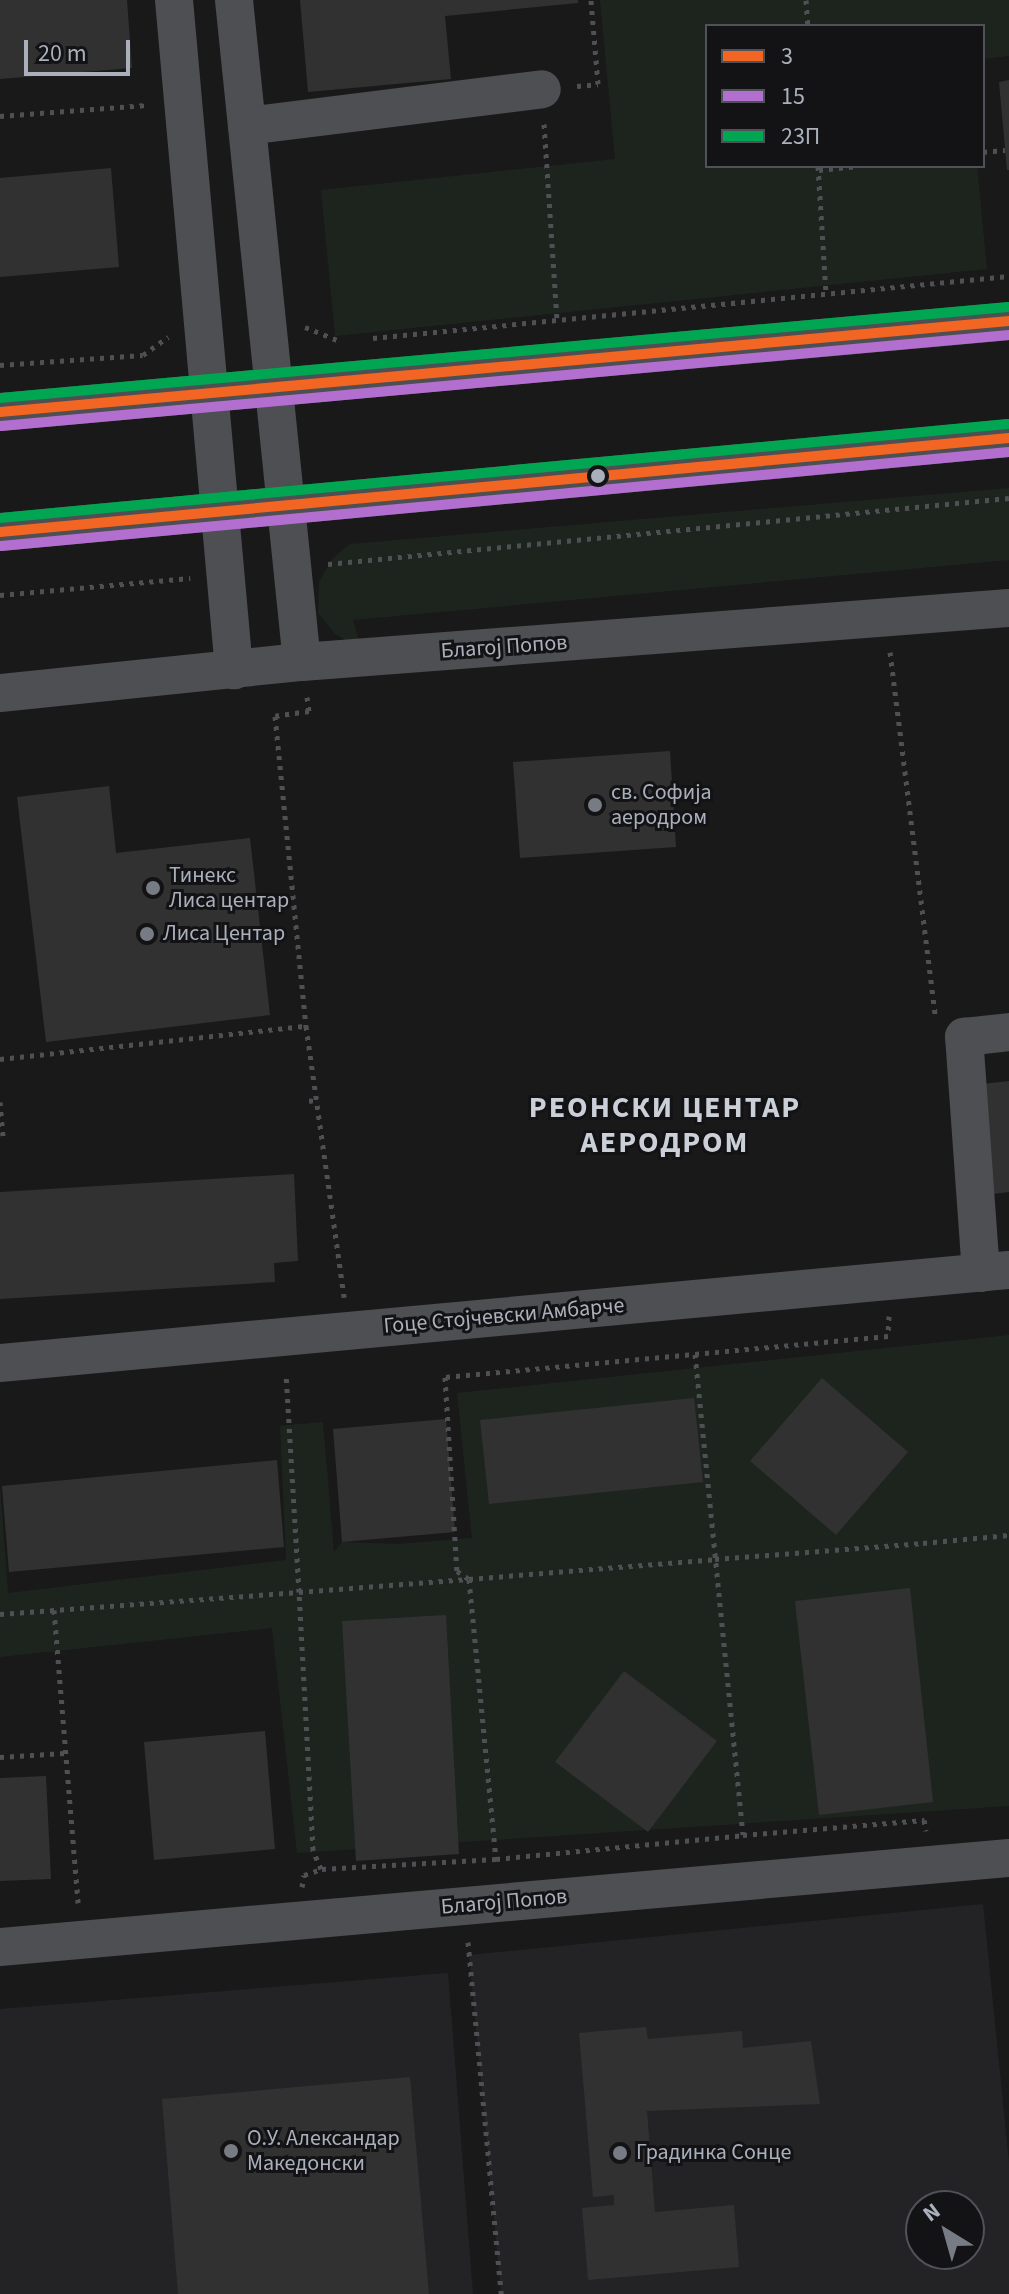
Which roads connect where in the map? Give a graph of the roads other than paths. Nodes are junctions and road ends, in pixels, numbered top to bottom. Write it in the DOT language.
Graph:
graph roads {
  1 [pos="174,0"];
  2 [pos="234,0"];
  3 [pos="542,89"];
  4 [pos="247,126"];
  5 [pos="1009,321"];
  6 [pos="273,385"];
  7 [pos="210,390"];
  8 [pos="0,412"];
  9 [pos="1009,438"];
  10 [pos="285,506"];
  11 [pos="221,513"];
  12 [pos="0,532"];
  13 [pos="1009,608"];
  14 [pos="302,662"];
  15 [pos="234,670"];
  16 [pos="0,693"];
  17 [pos="1009,1032"];
  18 [pos="995,1272"];
  19 [pos="0,1363"];
  20 [pos="1009,1858"];
  21 [pos="0,1947"];
  1 -- 7 [label="street"];
  2 -- 4 [label="street"];
  3 -- 4 [label="street"];
  4 -- 6 [label="street"];
  5 -- 6 [label="street"];
  6 -- 7 [label="street"];
  6 -- 10 [label="street"];
  7 -- 8 [label="street"];
  7 -- 11 [label="street"];
  9 -- 10 [label="street"];
  10 -- 11 [label="street"];
  10 -- 14 [label="street"];
  11 -- 12 [label="street"];
  11 -- 15 [label="street"];
  13 -- 14 [label="street, Благој Попов"];
  14 -- 15 [label="street, Благој Попов"];
  15 -- 16 [label="street, Благој Попов"];
  17 -- 18 [label="street"];
  18 -- 19 [label="street, Гоце Стојчевски Амбарче"];
  20 -- 21 [label="street, Благој Попов"];
}
